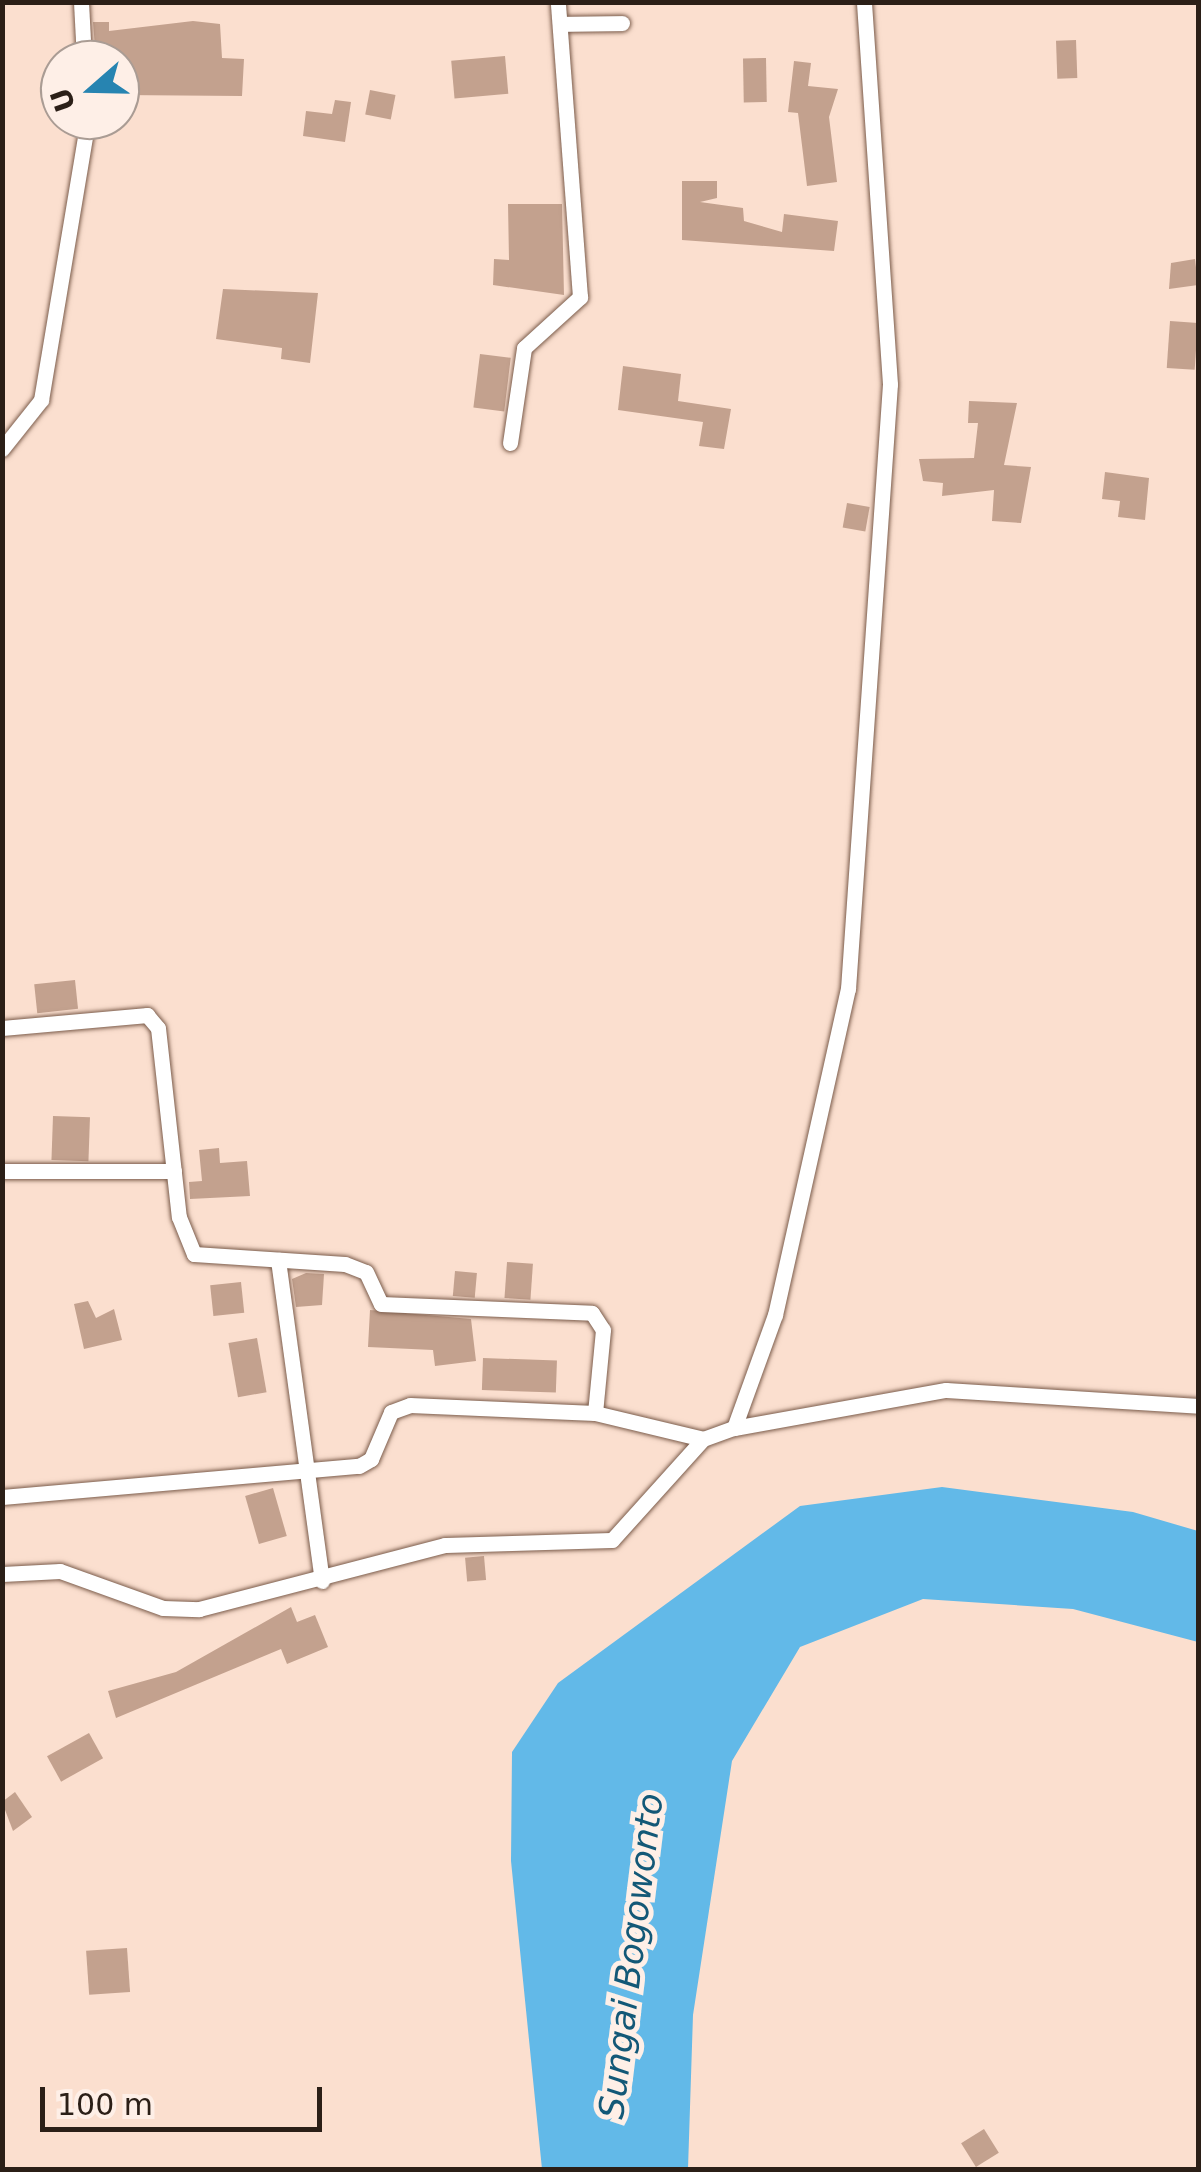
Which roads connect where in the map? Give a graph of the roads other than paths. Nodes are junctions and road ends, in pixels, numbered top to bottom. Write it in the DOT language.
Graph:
graph roads {
  1 [pos="81,2"];
  2 [pos="558,2"];
  3 [pos="864,2"];
  4 [pos="622,23"];
  5 [pos="560,24"];
  6 [pos="83,40"];
  7 [pos="85,140"];
  8 [pos="510,442"];
  9 [pos="2,450"];
  10 [pos="2,1028"];
  11 [pos="2,1171"];
  12 [pos="174,1171"];
  13 [pos="278,1260"];
  14 [pos="1198,1406"];
  15 [pos="595,1413"];
  16 [pos="734,1428"];
  17 [pos="704,1439"];
  18 [pos="302,1473"];
  19 [pos="2,1497"];
  20 [pos="2,1574"];
  21 [pos="322,1581"];
  1 -- 6 [label="street"];
  2 -- 5 [label="street"];
  3 -- 16 [label="street"];
  4 -- 5 [label="street"];
  5 -- 8 [label="street"];
  7 -- 9 [label="street"];
  10 -- 12 [label="street"];
  11 -- 12 [label="street"];
  12 -- 13 [label="street"];
  13 -- 15 [label="street"];
  13 -- 18 [label="street"];
  14 -- 16 [label="street"];
  15 -- 17 [label="street"];
  15 -- 18 [label="street"];
  16 -- 17 [label="street"];
  17 -- 21 [label="street"];
  18 -- 19 [label="street"];
  18 -- 21 [label="street"];
  20 -- 21 [label="street"];
}
